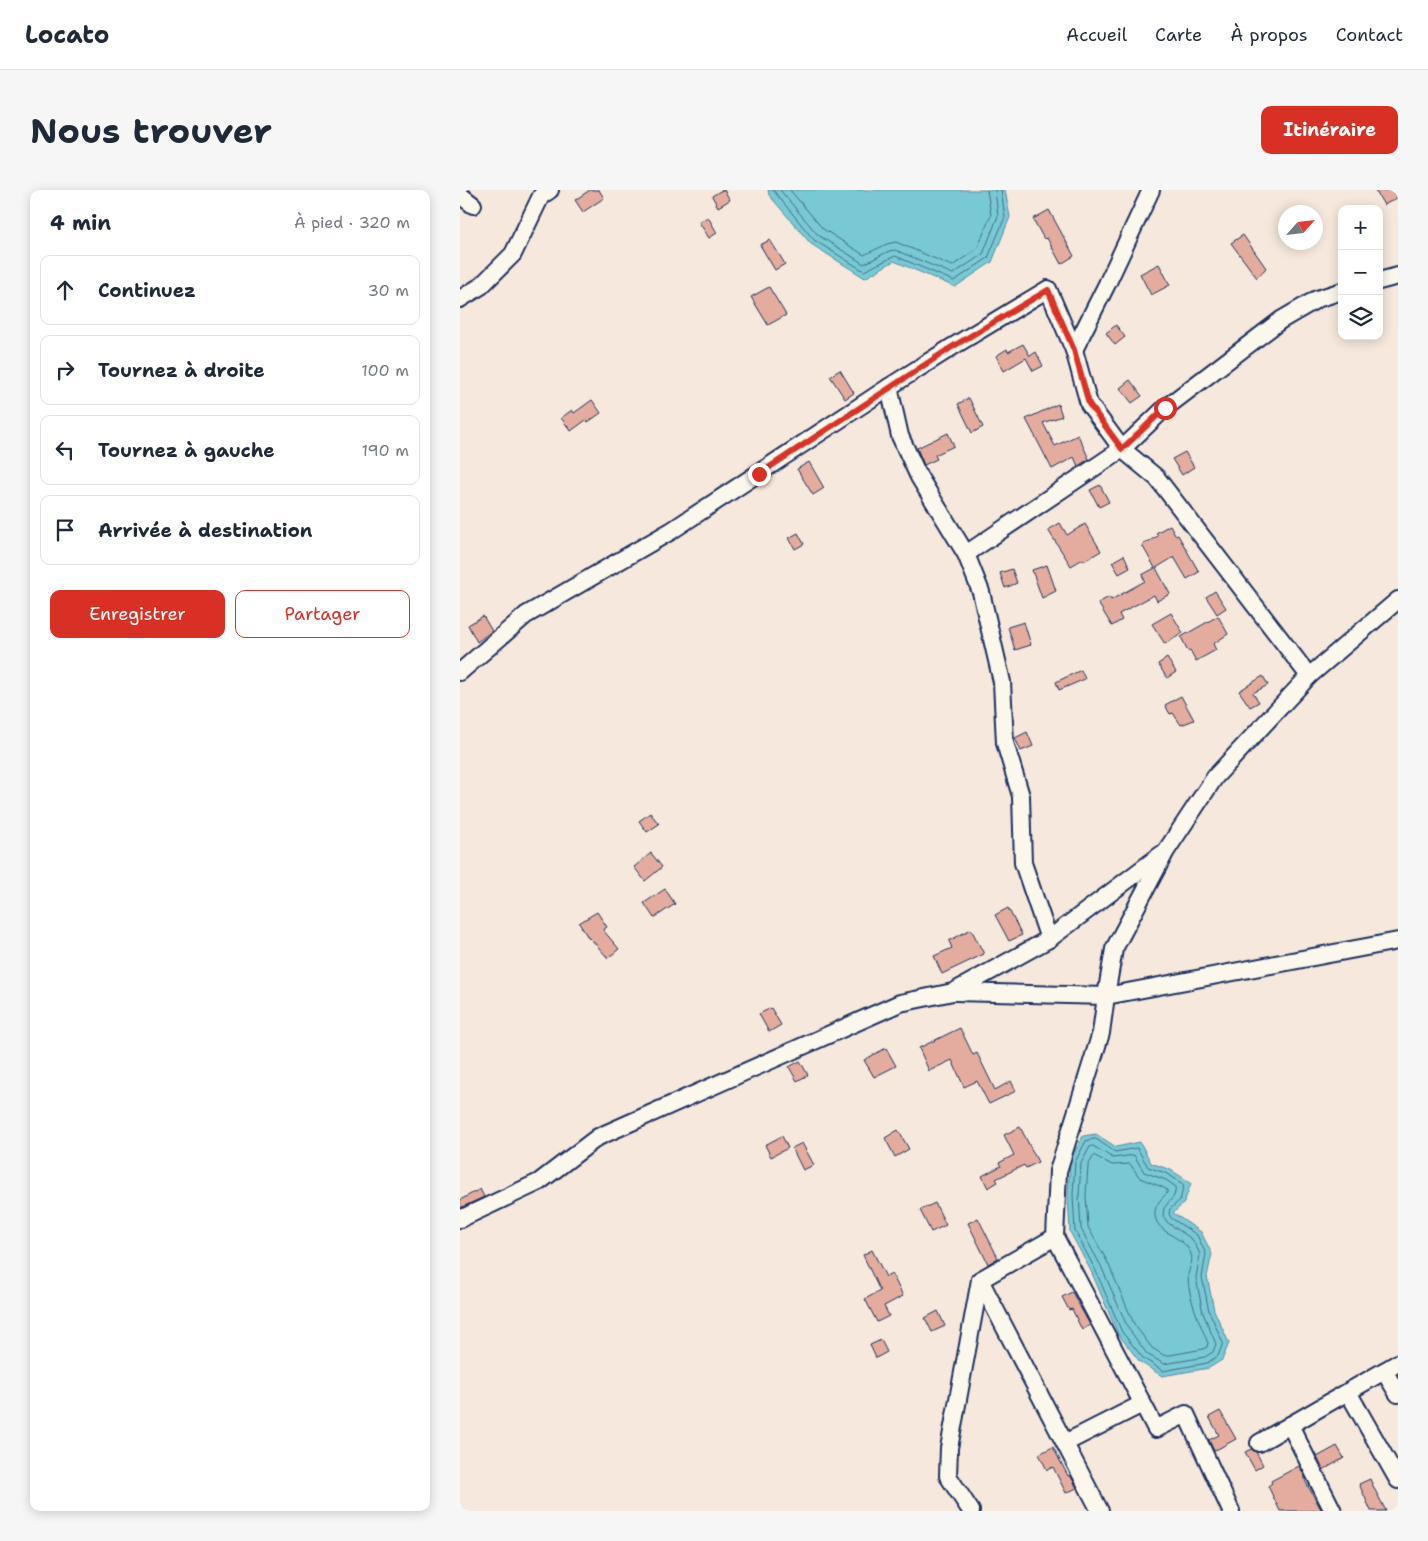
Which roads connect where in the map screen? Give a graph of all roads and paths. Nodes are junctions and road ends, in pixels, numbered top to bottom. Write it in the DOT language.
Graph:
graph roads {
  1 [pos="550,190"];
  2 [pos="1151,190"];
  3 [pos="1398,276"];
  4 [pos="1383,280"];
  5 [pos="1338,292"];
  6 [pos="460,299"];
  7 [pos="1074,350"];
  8 [pos="888,387"];
  9 [pos="1122,449"];
  10 [pos="966,554"];
  11 [pos="1398,600"];
  12 [pos="460,672"];
  13 [pos="1309,676"];
  14 [pos="1166,851"];
  15 [pos="1049,939"];
  16 [pos="1398,941"];
  17 [pos="952,992"];
  18 [pos="1106,996"];
  19 [pos="460,1219"];
  20 [pos="1055,1237"];
  21 [pos="980,1280"];
  22 [pos="1391,1367"];
  23 [pos="1348,1392"];
  24 [pos="1398,1394"];
  25 [pos="1142,1404"];
  26 [pos="1290,1426"];
  27 [pos="1064,1443"];
  28 [pos="1259,1443"];
  29 [pos="1398,1480"];
  30 [pos="970,1511"];
  31 [pos="1100,1511"];
  32 [pos="1231,1511"];
  33 [pos="1333,1511"];
  1 -- 6 [label="street"];
  2 -- 7 [label="street"];
  3 -- 4 [label="street"];
  5 -- 9 [label="street"];
  7 -- 8 [label="street"];
  7 -- 9 [label="street"];
  8 -- 10 [label="street"];
  8 -- 12 [label="street"];
  9 -- 10 [label="street"];
  9 -- 13 [label="street"];
  10 -- 15 [label="street"];
  11 -- 13 [label="street"];
  13 -- 14 [label="street"];
  14 -- 15 [label="street"];
  14 -- 18 [label="street"];
  15 -- 17 [label="street"];
  16 -- 18 [label="street"];
  17 -- 18 [label="street"];
  17 -- 19 [label="street"];
  18 -- 20 [label="street"];
  20 -- 21 [label="street"];
  20 -- 25 [label="street"];
  21 -- 27 [label="street"];
  21 -- 30 [label="street"];
  22 -- 23 [label="street"];
  22 -- 24 [label="street"];
  23 -- 26 [label="street"];
  23 -- 29 [label="street"];
  25 -- 27 [label="street"];
  25 -- 32 [label="street"];
  26 -- 28 [label="street"];
  26 -- 33 [label="street"];
  27 -- 31 [label="street"];
}
